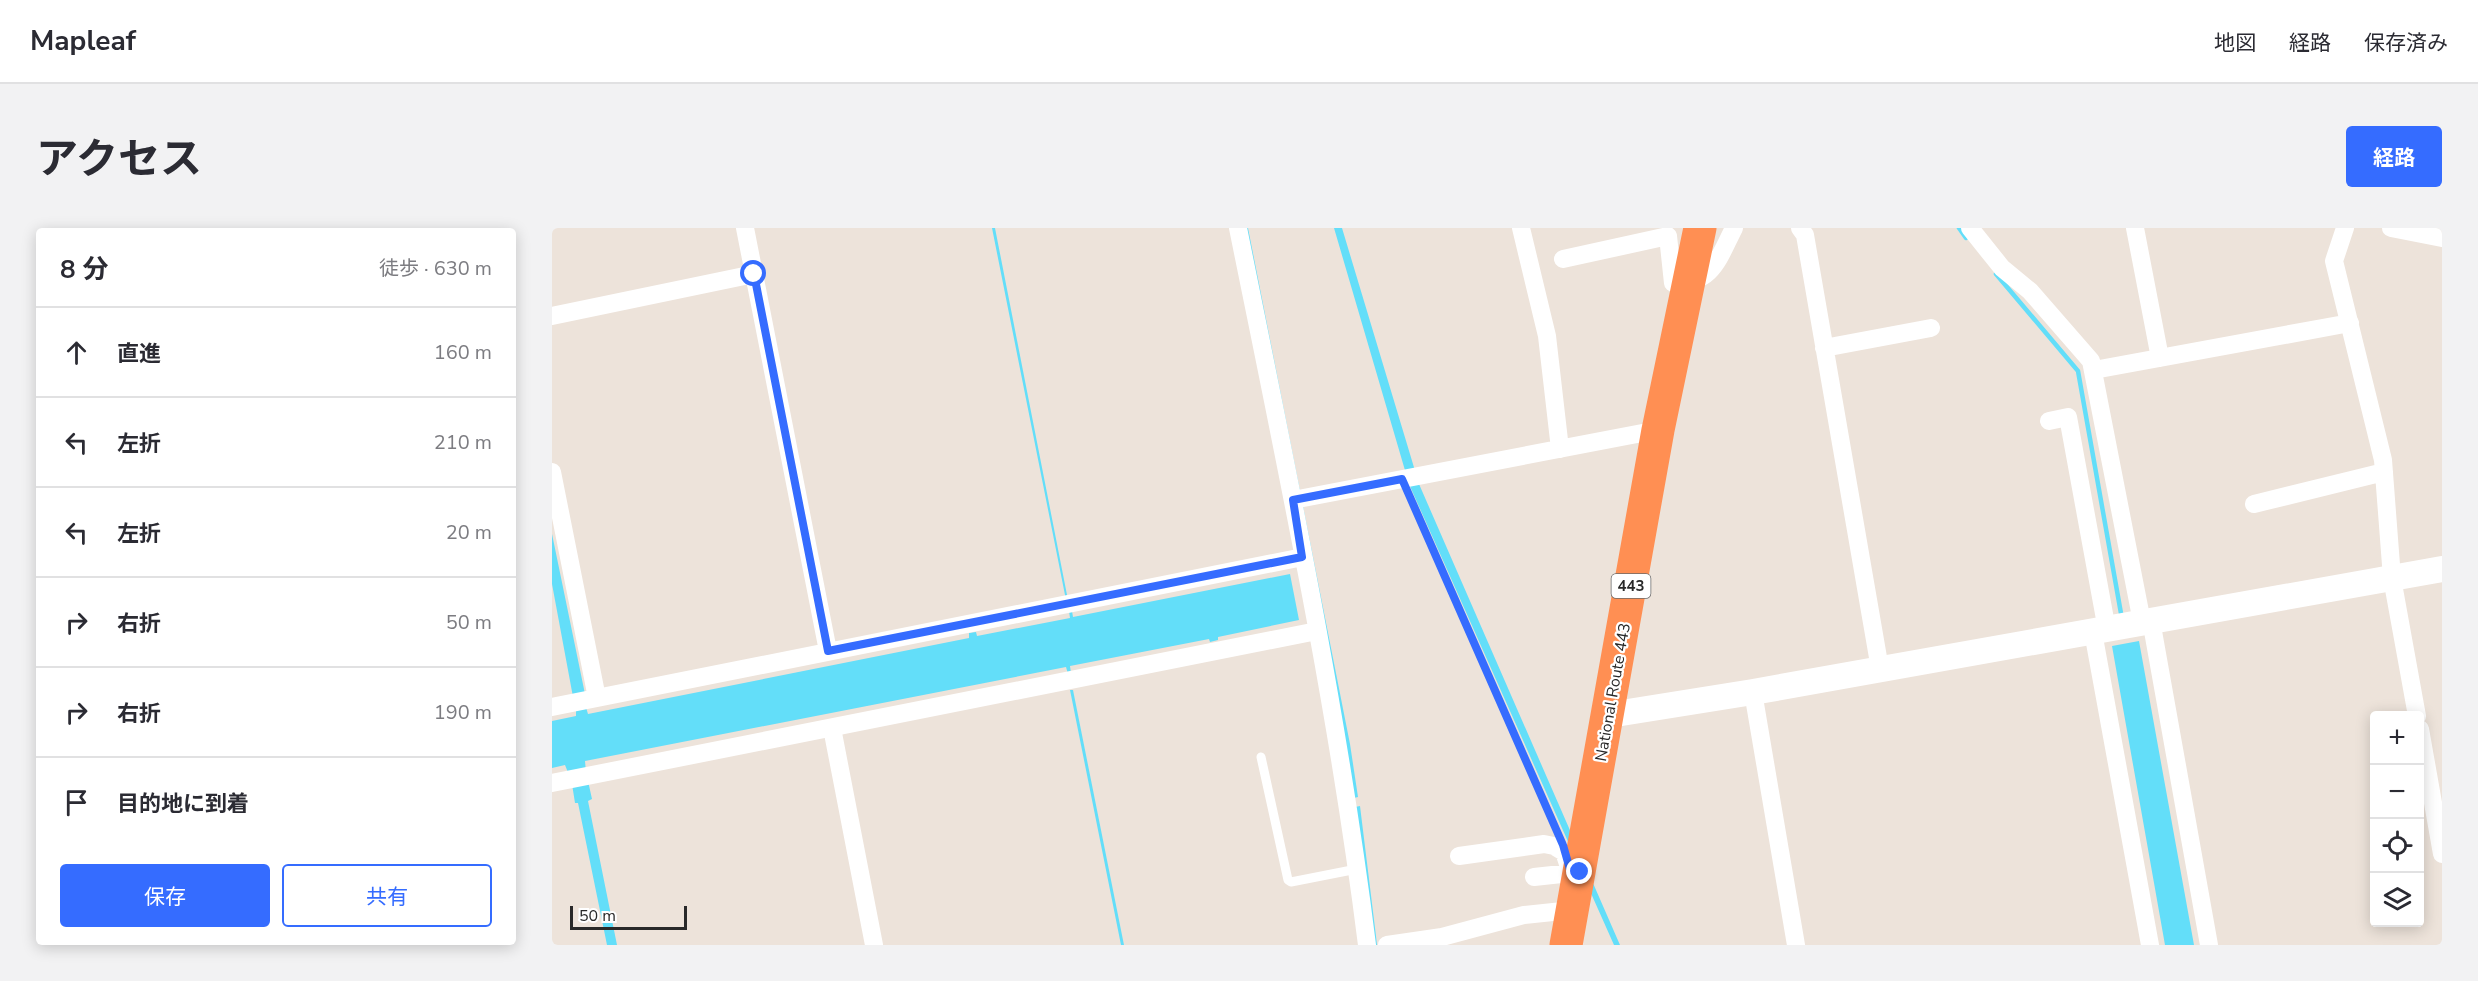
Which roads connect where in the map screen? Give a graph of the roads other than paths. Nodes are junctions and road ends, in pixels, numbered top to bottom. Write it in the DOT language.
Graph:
graph roads {
  1 [pos="745,228"];
  2 [pos="1238,228"];
  3 [pos="1521,228"];
  4 [pos="1700,228"];
  5 [pos="1734,228"];
  6 [pos="1802,228"];
  7 [pos="1970,228"];
  8 [pos="2135,228"];
  9 [pos="2345,228"];
  10 [pos="2391,228"];
  11 [pos="2442,238"];
  12 [pos="1563,259"];
  13 [pos="754,274"];
  14 [pos="1688,283"];
  15 [pos="552,316"];
  16 [pos="2350,323"];
  17 [pos="1930,328"];
  18 [pos="1824,348"];
  19 [pos="2160,358"];
  20 [pos="2094,370"];
  21 [pos="2049,421"];
  22 [pos="1658,430"];
  23 [pos="1560,449"];
  24 [pos="552,472"];
  25 [pos="2384,472"];
  26 [pos="1293,500"];
  27 [pos="2254,504"];
  28 [pos="1302,557"];
  29 [pos="2442,569"];
  30 [pos="2392,578"];
  31 [pos="2147,622"];
  32 [pos="1317,631"];
  33 [pos="2100,631"];
  34 [pos="828,651"];
  35 [pos="1880,669"];
  36 [pos="1753,692"];
  37 [pos="597,698"];
  38 [pos="552,707"];
  39 [pos="2416,711"];
  40 [pos="1608,715"];
  41 [pos="832,728"];
  42 [pos="2424,752"];
  43 [pos="1261,757"];
  44 [pos="552,783"];
  45 [pos="2442,854"];
  46 [pos="1459,856"];
  47 [pos="1572,865"];
  48 [pos="1357,869"];
  49 [pos="1534,877"];
  50 [pos="1572,910"];
  51 [pos="874,945"];
  52 [pos="1367,945"];
  53 [pos="1387,945"];
  54 [pos="1566,945"];
  55 [pos="1796,945"];
  56 [pos="2150,945"];
  57 [pos="2209,945"];
  1 -- 13 [label="street"];
  2 -- 26 [label="street"];
  3 -- 23 [label="street"];
  4 -- 14 [label="highway, National Route 443 / 443"];
  5 -- 14 [label="street"];
  6 -- 18 [label="street"];
  7 -- 20 [label="street"];
  8 -- 19 [label="street"];
  9 -- 16 [label="street"];
  10 -- 11 [label="street"];
  12 -- 14 [label="street"];
  13 -- 15 [label="street"];
  13 -- 34 [label="street"];
  14 -- 22 [label="highway, National Route 443 / 443"];
  16 -- 19 [label="street"];
  16 -- 25 [label="street"];
  17 -- 18 [label="street"];
  18 -- 35 [label="street"];
  19 -- 20 [label="street"];
  20 -- 31 [label="street"];
  21 -- 33 [label="street"];
  22 -- 23 [label="street"];
  22 -- 40 [label="highway, National Route 443 / 443"];
  23 -- 26 [label="street"];
  24 -- 37 [label="street"];
  25 -- 27 [label="street"];
  25 -- 30 [label="street"];
  26 -- 28 [label="street"];
  28 -- 32 [label="street"];
  28 -- 34 [label="street"];
  29 -- 30 [label="street"];
  30 -- 31 [label="street"];
  30 -- 39 [label="street"];
  31 -- 33 [label="street"];
  31 -- 57 [label="street"];
  32 -- 41 [label="street"];
  32 -- 48 [label="street"];
  33 -- 35 [label="street"];
  33 -- 56 [label="street"];
  34 -- 37 [label="street"];
  35 -- 36 [label="street"];
  36 -- 40 [label="street"];
  36 -- 55 [label="street"];
  37 -- 38 [label="street"];
  40 -- 47 [label="highway, National Route 443 / 443"];
  41 -- 44 [label="street"];
  41 -- 51 [label="street"];
  42 -- 45 [label="street"];
  43 -- 48 [label="lane"];
  46 -- 47 [label="street"];
  47 -- 49 [label="street"];
  47 -- 50 [label="highway, National Route 443 / 443"];
  48 -- 52 [label="street"];
  50 -- 53 [label="street"];
  50 -- 54 [label="highway, National Route 443 / 443"];
}
